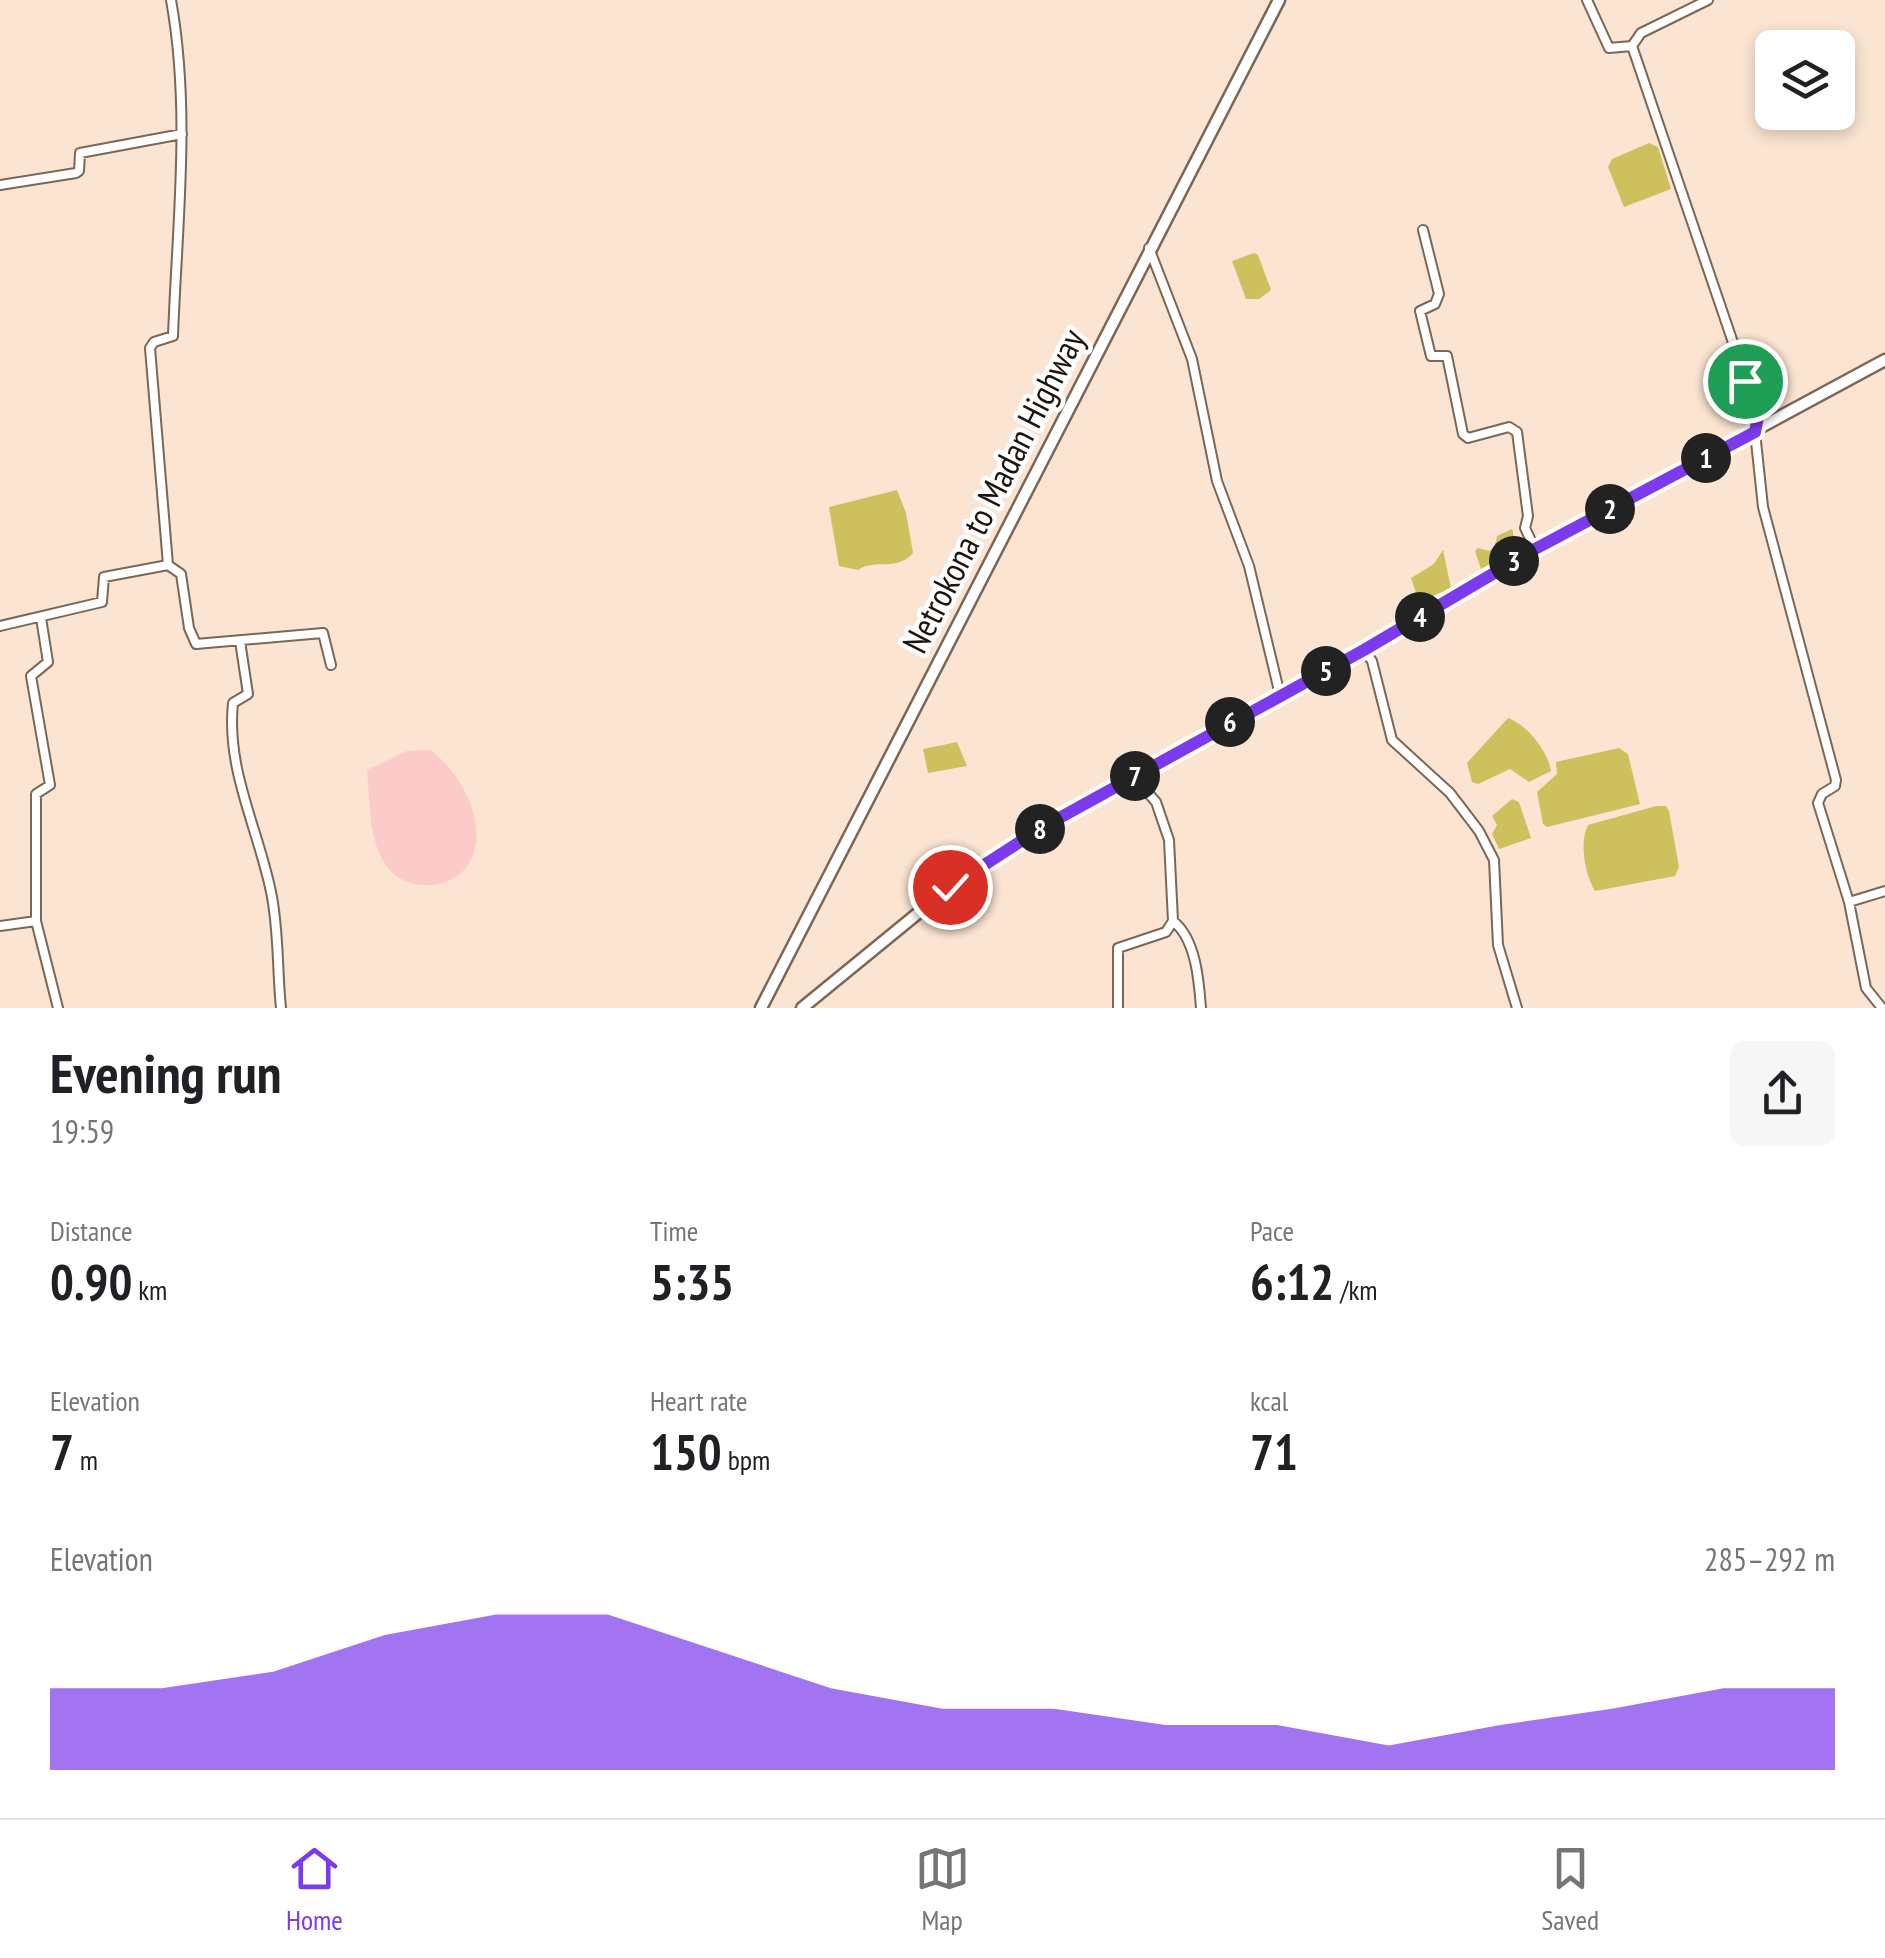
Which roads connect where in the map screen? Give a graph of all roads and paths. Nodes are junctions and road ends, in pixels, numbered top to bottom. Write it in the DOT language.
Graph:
graph roads {
  1 [pos="171,0"];
  2 [pos="1279,0"];
  3 [pos="1587,0"];
  4 [pos="1708,0"];
  5 [pos="1632,46"];
  6 [pos="182,134"];
  7 [pos="0,185"];
  8 [pos="1422,230"];
  9 [pos="1149,248"];
  10 [pos="1885,360"];
  11 [pos="1755,432"];
  12 [pos="1535,549"];
  13 [pos="168,565"];
  14 [pos="41,618"];
  15 [pos="0,626"];
  16 [pos="240,641"];
  17 [pos="1364,650"];
  18 [pos="330,665"];
  19 [pos="1280,696"];
  20 [pos="1133,776"];
  21 [pos="1885,891"];
  22 [pos="1849,902"];
  23 [pos="1173,921"];
  24 [pos="36,922"];
  25 [pos="0,926"];
  26 [pos="58,1008"];
  27 [pos="281,1008"];
  28 [pos="761,1008"];
  29 [pos="802,1008"];
  30 [pos="1118,1008"];
  31 [pos="1201,1008"];
  32 [pos="1517,1008"];
  33 [pos="1882,1008"];
  1 -- 6 [label="street"];
  2 -- 9 [label="main road, Netrokona to Madan Highway"];
  3 -- 5 [label="street"];
  4 -- 5 [label="street"];
  5 -- 11 [label="street"];
  6 -- 7 [label="street"];
  6 -- 13 [label="street"];
  8 -- 12 [label="street"];
  9 -- 19 [label="street"];
  9 -- 28 [label="main road, Netrokona to Madan Highway"];
  10 -- 11 [label="main road"];
  11 -- 12 [label="main road"];
  11 -- 22 [label="street"];
  12 -- 17 [label="main road"];
  13 -- 14 [label="street"];
  13 -- 16 [label="street"];
  14 -- 15 [label="street"];
  14 -- 24 [label="street"];
  16 -- 18 [label="street"];
  16 -- 27 [label="street"];
  17 -- 19 [label="main road"];
  17 -- 32 [label="street"];
  19 -- 20 [label="main road"];
  20 -- 23 [label="street"];
  20 -- 29 [label="main road"];
  21 -- 22 [label="street"];
  22 -- 33 [label="street"];
  23 -- 30 [label="street"];
  23 -- 31 [label="street"];
  24 -- 25 [label="street"];
  24 -- 26 [label="street"];
}
